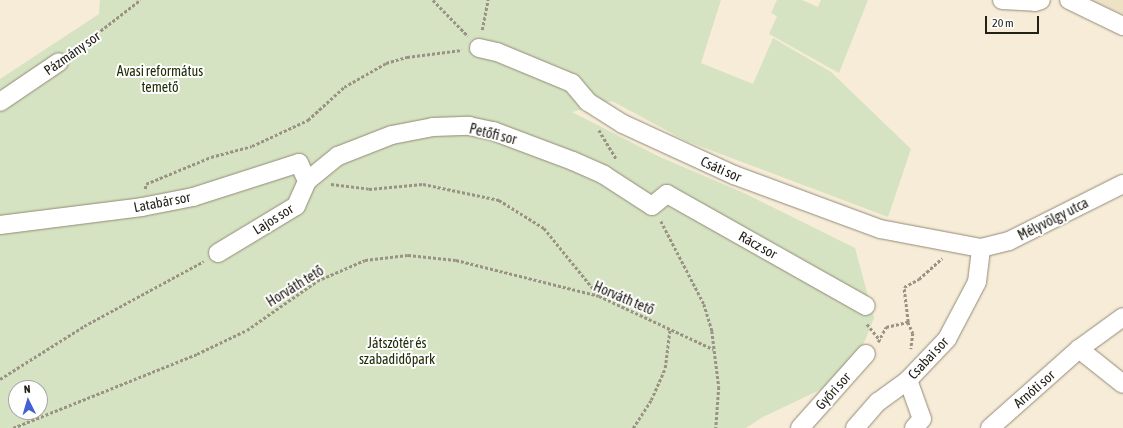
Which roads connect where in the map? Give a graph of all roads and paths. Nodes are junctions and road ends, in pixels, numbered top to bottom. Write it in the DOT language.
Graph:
graph roads {
  1 [pos="140,0"];
  2 [pos="433,0"];
  3 [pos="488,0"];
  4 [pos="1002,0"];
  5 [pos="1041,0"];
  6 [pos="1069,0"];
  7 [pos="1123,26"];
  8 [pos="479,48"];
  9 [pos="59,62"];
  10 [pos="0,102"];
  11 [pos="588,102"];
  12 [pos="619,163"];
  13 [pos="307,181"];
  14 [pos="1123,184"];
  15 [pos="652,206"];
  16 [pos="142,207"];
  17 [pos="1,225"];
  18 [pos="956,243"];
  19 [pos="982,248"];
  20 [pos="218,253"];
  21 [pos="599,296"];
  22 [pos="864,312"];
  23 [pos="1123,317"];
  24 [pos="670,329"];
  25 [pos="880,340"];
  26 [pos="713,349"];
  27 [pos="1079,349"];
  28 [pos="866,354"];
  29 [pos="0,379"];
  30 [pos="908,380"];
  31 [pos="1123,384"];
  32 [pos="13,428"];
  33 [pos="633,428"];
  34 [pos="716,428"];
  35 [pos="800,428"];
  36 [pos="855,428"];
  37 [pos="914,428"];
  38 [pos="990,428"];
  1 -- 9 [label="path, Pázmány sor"];
  2 -- 8 [label="path"];
  3 -- 8 [label="path"];
  4 -- 5 [label="street"];
  6 -- 7 [label="street"];
  8 -- 11 [label="street, Csáti sor"];
  8 -- 16 [label="path"];
  9 -- 10 [label="street, Pázmány sor"];
  11 -- 12 [label="path"];
  11 -- 18 [label="street, Csáti sor"];
  13 -- 15 [label="street, Petőfi sor"];
  13 -- 16 [label="street, Latabár sor"];
  13 -- 20 [label="street, Lajos sor"];
  13 -- 21 [label="path"];
  14 -- 19 [label="street, Mélyvölgy utca"];
  15 -- 22 [label="street, Rácz sor"];
  15 -- 26 [label="path"];
  16 -- 17 [label="street, Latabár sor"];
  18 -- 19 [label="street, Csáti sor"];
  18 -- 25 [label="path"];
  19 -- 30 [label="street, Csabai sor"];
  20 -- 29 [label="path"];
  21 -- 24 [label="path, Horváth tető"];
  21 -- 32 [label="path, Horváth tető"];
  22 -- 25 [label="path"];
  23 -- 27 [label="street, Arnóti sor"];
  24 -- 26 [label="path, Horváth tető"];
  24 -- 33 [label="path"];
  25 -- 28 [label="path"];
  26 -- 34 [label="path"];
  27 -- 31 [label="street"];
  27 -- 38 [label="street, Arnóti sor"];
  28 -- 35 [label="street, Győri sor"];
  30 -- 36 [label="street, Csabai sor"];
  30 -- 37 [label="street"];
}
